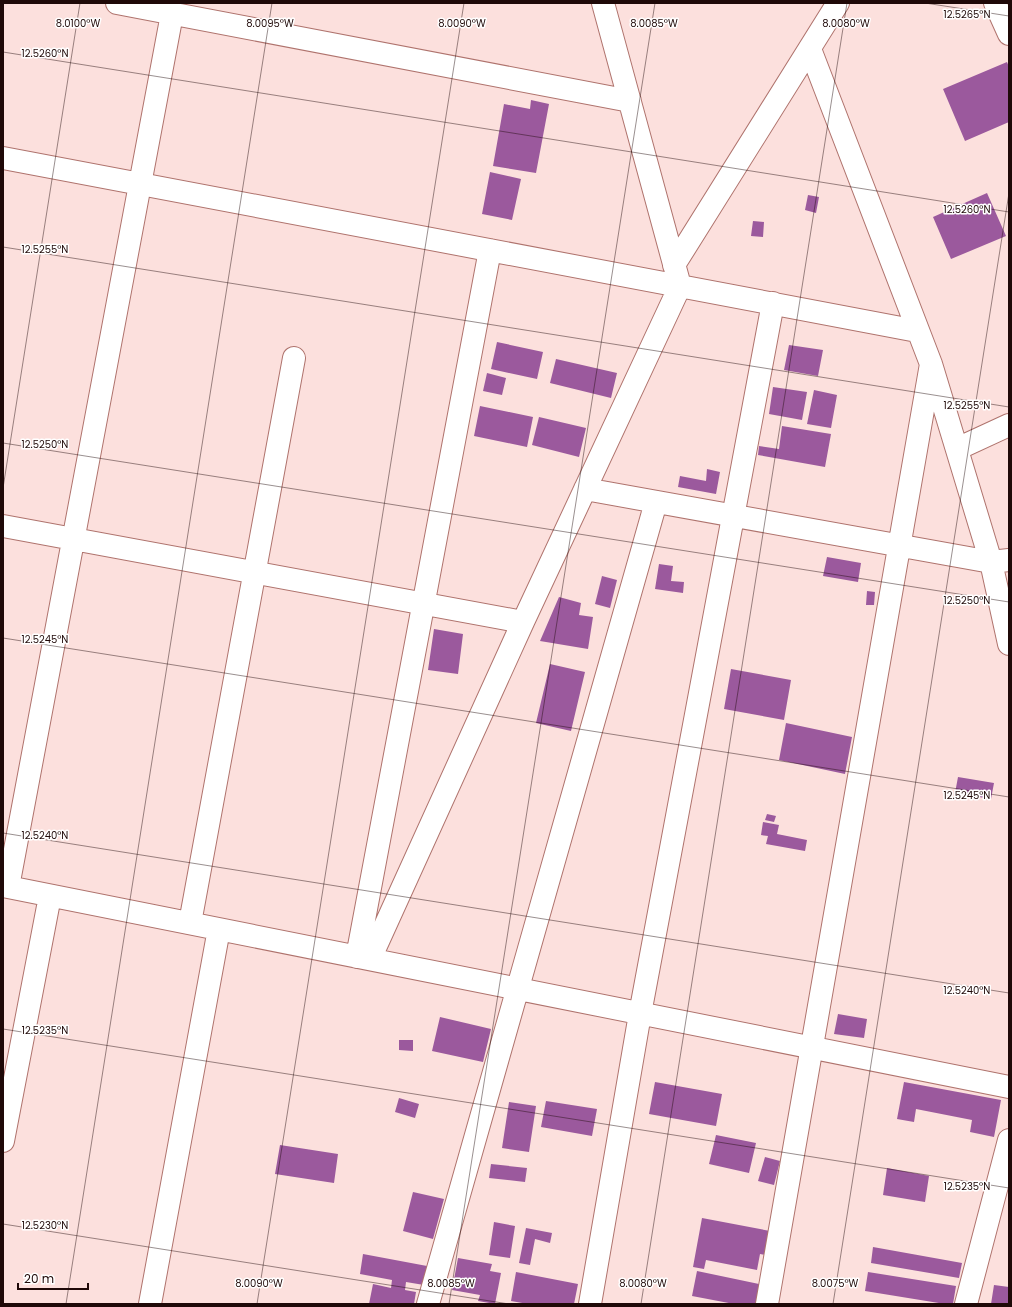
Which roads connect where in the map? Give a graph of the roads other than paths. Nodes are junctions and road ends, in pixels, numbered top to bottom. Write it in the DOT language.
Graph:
graph roads {
  1 [pos="117,3"];
  2 [pos="603,3"];
  3 [pos="838,3"];
  4 [pos="994,3"];
  5 [pos="171,8"];
  6 [pos="1009,34"];
  7 [pos="810,49"];
  8 [pos="630,101"];
  9 [pos="3,158"];
  10 [pos="140,184"];
  11 [pos="490,250"];
  12 [pos="677,275"];
  13 [pos="773,303"];
  14 [pos="917,331"];
  15 [pos="294,358"];
  16 [pos="931,364"];
  17 [pos="1009,425"];
  18 [pos="957,449"];
  19 [pos="585,489"];
  20 [pos="656,502"];
  21 [pos="733,516"];
  22 [pos="3,526"];
  23 [pos="73,539"];
  24 [pos="900,545"];
  25 [pos="1000,561"];
  26 [pos="254,573"];
  27 [pos="424,604"];
  28 [pos="523,622"];
  29 [pos="1009,644"];
  30 [pos="5,887"];
  31 [pos="50,896"];
  32 [pos="190,923"];
  33 [pos="219,929"];
  34 [pos="364,958"];
  35 [pos="518,989"];
  36 [pos="640,1014"];
  37 [pos="812,1048"];
  38 [pos="1009,1087"];
  39 [pos="1009,1140"];
  40 [pos="3,1141"];
  41 [pos="150,1304"];
  42 [pos="428,1304"];
  43 [pos="590,1304"];
  44 [pos="767,1304"];
  45 [pos="966,1304"];
  1 -- 5 [label="street"];
  2 -- 8 [label="street"];
  3 -- 7 [label="street"];
  4 -- 6 [label="street"];
  5 -- 8 [label="street"];
  5 -- 10 [label="street"];
  7 -- 12 [label="street"];
  7 -- 14 [label="street"];
  8 -- 12 [label="street"];
  9 -- 10 [label="street"];
  10 -- 11 [label="street"];
  10 -- 23 [label="street"];
  11 -- 12 [label="street"];
  11 -- 27 [label="street"];
  12 -- 13 [label="street"];
  12 -- 19 [label="street"];
  13 -- 14 [label="street"];
  13 -- 21 [label="street"];
  14 -- 16 [label="street"];
  15 -- 26 [label="street"];
  16 -- 18 [label="street"];
  16 -- 24 [label="street"];
  17 -- 18 [label="street"];
  18 -- 25 [label="street"];
  19 -- 20 [label="street"];
  19 -- 28 [label="street"];
  20 -- 21 [label="street"];
  20 -- 35 [label="street"];
  21 -- 24 [label="street"];
  21 -- 36 [label="street"];
  22 -- 23 [label="street"];
  23 -- 26 [label="street"];
  23 -- 30 [label="street"];
  24 -- 25 [label="street"];
  24 -- 37 [label="street"];
  25 -- 29 [label="street"];
  26 -- 27 [label="street"];
  26 -- 32 [label="street"];
  27 -- 28 [label="street"];
  27 -- 34 [label="street"];
  28 -- 34 [label="street"];
  30 -- 31 [label="street"];
  31 -- 32 [label="street"];
  31 -- 40 [label="street"];
  32 -- 33 [label="street"];
  33 -- 34 [label="street"];
  33 -- 41 [label="street"];
  34 -- 35 [label="street"];
  35 -- 36 [label="street"];
  35 -- 42 [label="street"];
  36 -- 37 [label="street"];
  36 -- 43 [label="street"];
  37 -- 38 [label="street"];
  37 -- 44 [label="street"];
  39 -- 45 [label="street"];
}
